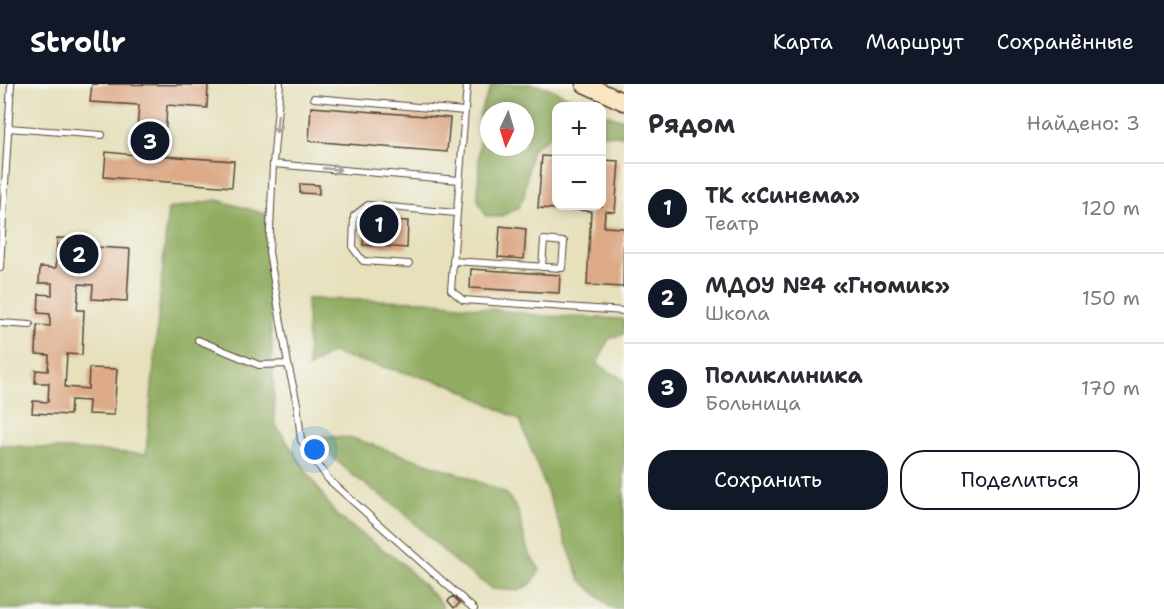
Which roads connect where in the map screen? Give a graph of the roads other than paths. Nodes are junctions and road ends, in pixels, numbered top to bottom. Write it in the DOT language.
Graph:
graph roads {
  1 [pos="11,84"];
  2 [pos="280,84"];
  3 [pos="467,84"];
  4 [pos="584,84"];
  5 [pos="314,98"];
  6 [pos="624,102"];
  7 [pos="465,111"];
  8 [pos="8,128"];
  9 [pos="102,135"];
  10 [pos="273,165"];
  11 [pos="459,180"];
  12 [pos="456,213"];
  13 [pos="453,261"];
  14 [pos="409,264"];
  15 [pos="542,267"];
  16 [pos="0,268"];
  17 [pos="624,311"];
  18 [pos="0,323"];
  19 [pos="30,325"];
  20 [pos="198,340"];
  21 [pos="288,364"];
  22 [pos="474,609"];
  1 -- 8 [label="lane"];
  2 -- 10 [label="lane, one-way"];
  3 -- 7 [label="lane"];
  4 -- 6 [label="street"];
  5 -- 7 [label="lane"];
  7 -- 11 [label="lane"];
  8 -- 9 [label="lane"];
  8 -- 16 [label="lane"];
  10 -- 11 [label="lane, one-way"];
  10 -- 21 [label="lane"];
  11 -- 12 [label="lane"];
  12 -- 13 [label="lane"];
  12 -- 14 [label="lane"];
  13 -- 15 [label="lane"];
  13 -- 17 [label="lane"];
  15 -- 15 [label="lane"];
  18 -- 19 [label="lane"];
  20 -- 21 [label="lane"];
  21 -- 22 [label="lane"];
}
